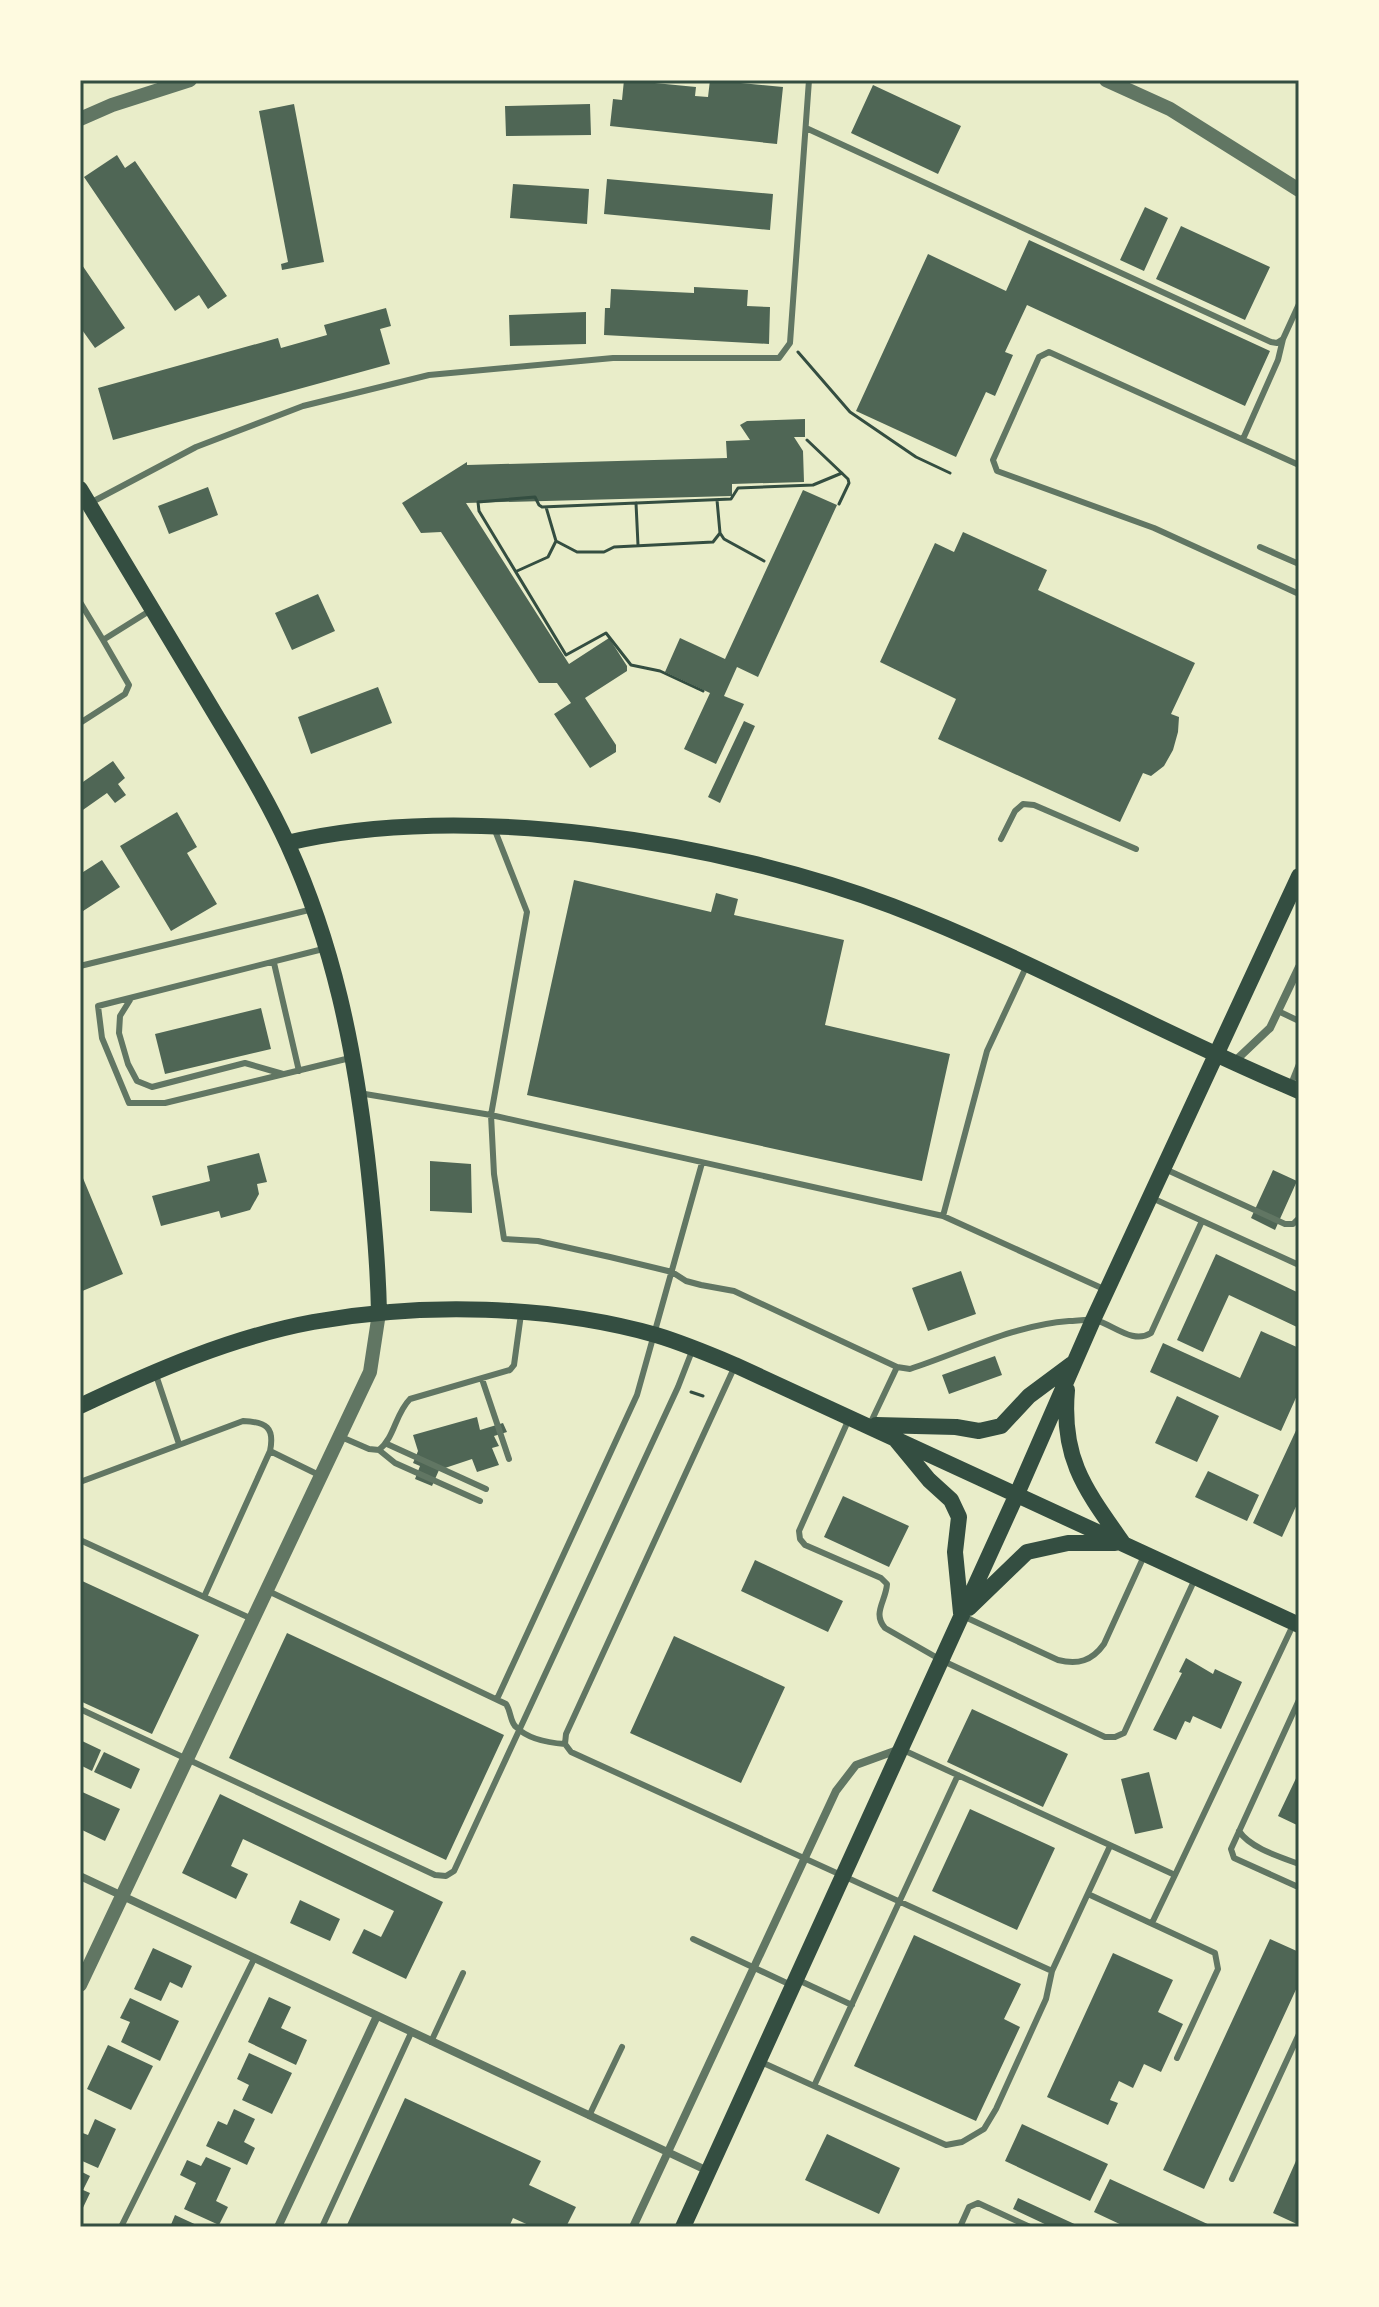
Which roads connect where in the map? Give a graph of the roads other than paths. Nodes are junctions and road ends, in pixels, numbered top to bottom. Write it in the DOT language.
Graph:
graph roads {
  1 [pos="190,80"];
  2 [pos="809,80"];
  3 [pos="1106,80"];
  4 [pos="80,119"];
  5 [pos="806,128"];
  6 [pos="1299,190"];
  7 [pos="1299,304"];
  8 [pos="1283,339"];
  9 [pos="1243,439"];
  10 [pos="1299,465"];
  11 [pos="84,496"];
  12 [pos="1260,547"];
  13 [pos="1299,564"];
  14 [pos="1299,594"];
  15 [pos="80,602"];
  16 [pos="152,610"];
  17 [pos="103,640"];
  18 [pos="80,723"];
  19 [pos="494,828"];
  20 [pos="1001,839"];
  21 [pos="287,843"];
  22 [pos="1136,849"];
  23 [pos="1299,876"];
  24 [pos="313,909"];
  25 [pos="327,948"];
  26 [pos="274,963"];
  27 [pos="1027,965"];
  28 [pos="80,966"];
  29 [pos="1299,967"];
  30 [pos="130,1000"];
  31 [pos="1278,1011"];
  32 [pos="1299,1021"];
  33 [pos="1217,1055"];
  34 [pos="353,1057"];
  35 [pos="1234,1062"];
  36 [pos="1299,1064"];
  37 [pos="299,1071"];
  38 [pos="284,1074"];
  39 [pos="1294,1089"];
  40 [pos="359,1093"];
  41 [pos="491,1115"];
  42 [pos="702,1163"];
  43 [pos="1165,1169"];
  44 [pos="1152,1198"];
  45 [pos="943,1216"];
  46 [pos="1299,1218"];
  47 [pos="1202,1221"];
  48 [pos="1299,1265"];
  49 [pos="672,1272"];
  50 [pos="1107,1291"];
  51 [pos="379,1313"];
  52 [pos="521,1314"];
  53 [pos="1093,1320"];
  54 [pos="655,1335"];
  55 [pos="693,1347"];
  56 [pos="735,1365"];
  57 [pos="897,1367"];
  58 [pos="1071,1369"];
  59 [pos="154,1371"];
  60 [pos="482,1379"];
  61 [pos="80,1406"];
  62 [pos="850,1416"];
  63 [pos="870,1425"];
  64 [pos="339,1436"];
  65 [pos="893,1436"];
  66 [pos="179,1444"];
  67 [pos="387,1444"];
  68 [pos="379,1450"];
  69 [pos="270,1451"];
  70 [pos="509,1459"];
  71 [pos="321,1476"];
  72 [pos="80,1482"];
  73 [pos="486,1489"];
  74 [pos="1017,1494"];
  75 [pos="480,1501"];
  76 [pos="80,1540"];
  77 [pos="1124,1544"];
  78 [pos="1145,1554"];
  79 [pos="1196,1577"];
  80 [pos="266,1590"];
  81 [pos="204,1597"];
  82 [pos="961,1615"];
  83 [pos="252,1619"];
  84 [pos="1297,1624"];
  85 [pos="941,1660"];
  86 [pos="497,1699"];
  87 [pos="1298,1705"];
  88 [pos="80,1709"];
  89 [pos="520,1730"];
  90 [pos="565,1744"];
  91 [pos="901,1749"];
  92 [pos="187,1759"];
  93 [pos="958,1775"];
  94 [pos="1239,1831"];
  95 [pos="1110,1846"];
  96 [pos="804,1858"];
  97 [pos="1299,1864"];
  98 [pos="844,1875"];
  99 [pos="1175,1875"];
  100 [pos="80,1876"];
  101 [pos="1299,1885"];
  102 [pos="1088,1894"];
  103 [pos="122,1896"];
  104 [pos="901,1903"];
  105 [pos="1152,1923"];
  106 [pos="693,1939"];
  107 [pos="254,1959"];
  108 [pos="753,1967"];
  109 [pos="1052,1971"];
  110 [pos="463,1973"];
  111 [pos="795,1983"];
  112 [pos="80,1985"];
  113 [pos="852,2005"];
  114 [pos="377,2016"];
  115 [pos="411,2033"];
  116 [pos="1299,2034"];
  117 [pos="431,2042"];
  118 [pos="622,2047"];
  119 [pos="1177,2058"];
  120 [pos="759,2061"];
  121 [pos="814,2086"];
  122 [pos="589,2116"];
  123 [pos="668,2153"];
  124 [pos="709,2172"];
  125 [pos="1232,2179"];
  126 [pos="121,2227"];
  127 [pos="278,2227"];
  128 [pos="322,2227"];
  129 [pos="633,2227"];
  130 [pos="683,2227"];
  131 [pos="960,2227"];
  132 [pos="1030,2227"];
  1 -- 4 [label="street"];
  2 -- 5 [label="lane"];
  3 -- 6 [label="street"];
  5 -- 8 [label="lane"];
  5 -- 11 [label="lane"];
  7 -- 8 [label="lane"];
  8 -- 9 [label="lane"];
  9 -- 10 [label="lane"];
  9 -- 14 [label="lane"];
  11 -- 16 [label="main road"];
  12 -- 13 [label="lane"];
  15 -- 17 [label="lane"];
  16 -- 17 [label="lane"];
  16 -- 21 [label="main road"];
  17 -- 18 [label="lane"];
  19 -- 21 [label="main road"];
  19 -- 27 [label="main road"];
  19 -- 41 [label="lane"];
  20 -- 22 [label="lane"];
  21 -- 24 [label="main road"];
  23 -- 33 [label="main road"];
  24 -- 25 [label="main road"];
  24 -- 28 [label="lane"];
  25 -- 26 [label="lane"];
  25 -- 34 [label="main road"];
  26 -- 30 [label="lane"];
  26 -- 37 [label="lane"];
  27 -- 33 [label="main road"];
  27 -- 45 [label="lane"];
  29 -- 31 [label="street"];
  30 -- 38 [label="lane"];
  30 -- 38 [label="lane"];
  31 -- 32 [label="lane"];
  31 -- 35 [label="street"];
  33 -- 35 [label="main road"];
  33 -- 43 [label="main road"];
  34 -- 37 [label="lane"];
  34 -- 40 [label="main road"];
  35 -- 39 [label="main road"];
  36 -- 39 [label="lane"];
  37 -- 38 [label="lane"];
  40 -- 41 [label="lane"];
  40 -- 51 [label="main road"];
  41 -- 42 [label="lane"];
  41 -- 49 [label="lane"];
  42 -- 45 [label="lane"];
  42 -- 49 [label="lane"];
  43 -- 44 [label="main road"];
  43 -- 46 [label="lane"];
  44 -- 47 [label="lane"];
  44 -- 50 [label="main road"];
  45 -- 50 [label="lane"];
  47 -- 48 [label="lane"];
  47 -- 53 [label="lane"];
  49 -- 54 [label="lane"];
  49 -- 57 [label="lane"];
  50 -- 53 [label="main road"];
  51 -- 52 [label="main road"];
  51 -- 59 [label="main road"];
  51 -- 64 [label="street"];
  52 -- 54 [label="main road"];
  52 -- 60 [label="lane"];
  53 -- 57 [label="lane"];
  53 -- 58 [label="main road"];
  54 -- 55 [label="main road"];
  54 -- 86 [label="lane"];
  55 -- 56 [label="main road"];
  55 -- 89 [label="lane"];
  56 -- 62 [label="main road"];
  56 -- 90 [label="lane"];
  57 -- 63 [label="lane"];
  58 -- 63 [label="main road"];
  58 -- 74 [label="main road"];
  58 -- 77 [label="main road"];
  59 -- 61 [label="main road"];
  59 -- 66 [label="lane"];
  60 -- 67 [label="lane"];
  60 -- 70 [label="lane"];
  62 -- 63 [label="main road"];
  62 -- 85 [label="lane"];
  63 -- 65 [label="main road"];
  64 -- 68 [label="lane"];
  64 -- 71 [label="street"];
  65 -- 74 [label="main road"];
  65 -- 82 [label="main road"];
  66 -- 69 [label="lane"];
  66 -- 72 [label="lane"];
  67 -- 68 [label="lane"];
  67 -- 73 [label="lane"];
  68 -- 75 [label="lane"];
  69 -- 71 [label="lane"];
  69 -- 81 [label="lane"];
  71 -- 80 [label="street"];
  74 -- 77 [label="main road"];
  74 -- 82 [label="main road"];
  76 -- 81 [label="lane"];
  77 -- 78 [label="main road"];
  77 -- 82 [label="main road"];
  78 -- 79 [label="main road"];
  78 -- 82 [label="lane"];
  79 -- 84 [label="main road"];
  79 -- 85 [label="lane"];
  80 -- 83 [label="street"];
  80 -- 86 [label="lane"];
  81 -- 83 [label="lane"];
  82 -- 85 [label="main road"];
  83 -- 92 [label="street"];
  84 -- 99 [label="lane"];
  85 -- 91 [label="main road"];
  86 -- 89 [label="lane"];
  87 -- 94 [label="lane"];
  88 -- 92 [label="lane"];
  89 -- 90 [label="lane"];
  89 -- 92 [label="lane"];
  90 -- 96 [label="lane"];
  91 -- 93 [label="lane"];
  91 -- 96 [label="street"];
  91 -- 98 [label="main road"];
  92 -- 103 [label="street"];
  93 -- 95 [label="lane"];
  93 -- 104 [label="lane"];
  94 -- 97 [label="lane"];
  94 -- 101 [label="lane"];
  95 -- 99 [label="lane"];
  95 -- 102 [label="lane"];
  96 -- 98 [label="lane"];
  96 -- 108 [label="street"];
  98 -- 104 [label="lane"];
  98 -- 111 [label="main road"];
  99 -- 105 [label="lane"];
  100 -- 103 [label="street"];
  102 -- 105 [label="lane"];
  102 -- 109 [label="lane"];
  103 -- 107 [label="street"];
  103 -- 112 [label="street"];
  104 -- 109 [label="lane"];
  104 -- 113 [label="lane"];
  105 -- 119 [label="lane"];
  106 -- 108 [label="lane"];
  107 -- 114 [label="street"];
  107 -- 126 [label="lane"];
  108 -- 111 [label="lane"];
  108 -- 123 [label="street"];
  109 -- 121 [label="lane"];
  110 -- 117 [label="lane"];
  111 -- 113 [label="lane"];
  111 -- 120 [label="main road"];
  113 -- 121 [label="lane"];
  114 -- 115 [label="street"];
  114 -- 127 [label="street"];
  115 -- 117 [label="street"];
  115 -- 128 [label="lane"];
  116 -- 125 [label="lane"];
  117 -- 122 [label="street"];
  118 -- 122 [label="lane"];
  120 -- 121 [label="lane"];
  120 -- 124 [label="main road"];
  122 -- 123 [label="street"];
  123 -- 124 [label="street"];
  123 -- 129 [label="street"];
  124 -- 130 [label="main road"];
  131 -- 132 [label="lane"];
}
